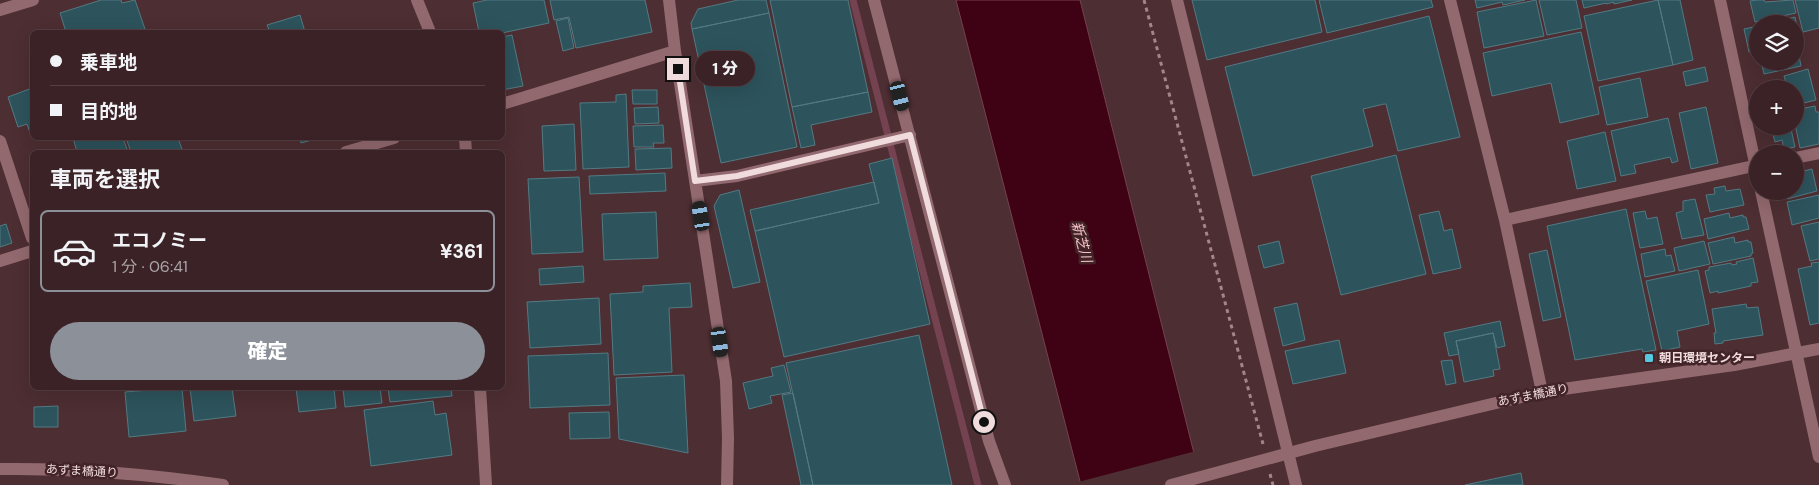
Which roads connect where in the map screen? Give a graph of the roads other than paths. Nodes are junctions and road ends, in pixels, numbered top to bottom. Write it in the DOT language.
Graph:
graph roads {
  1 [pos="33,0"];
  2 [pos="417,0"];
  3 [pos="669,0"];
  4 [pos="874,0"];
  5 [pos="1177,0"];
  6 [pos="1450,0"];
  7 [pos="1720,0"];
  8 [pos="0,10"];
  9 [pos="429,30"];
  10 [pos="675,51"];
  11 [pos="505,103"];
  12 [pos="910,135"];
  13 [pos="387,140"];
  14 [pos="0,141"];
  15 [pos="1752,145"];
  16 [pos="353,150"];
  17 [pos="1819,153"];
  18 [pos="1804,156"];
  19 [pos="1749,171"];
  20 [pos="695,181"];
  21 [pos="1763,200"];
  22 [pos="1505,220"];
  23 [pos="30,232"];
  24 [pos="30,252"];
  25 [pos="0,262"];
  26 [pos="1819,349"];
  27 [pos="1797,354"];
  28 [pos="480,390"];
  29 [pos="1542,392"];
  30 [pos="1288,454"];
  31 [pos="1819,457"];
  32 [pos="0,469"];
  33 [pos="223,485"];
  34 [pos="486,485"];
  35 [pos="727,485"];
  36 [pos="1005,485"];
  37 [pos="1171,485"];
  38 [pos="1296,485"];
  1 -- 8 [label="street"];
  2 -- 9 [label="street"];
  3 -- 10 [label="street"];
  4 -- 12 [label="street"];
  5 -- 30 [label="street"];
  6 -- 22 [label="street"];
  7 -- 15 [label="street"];
  10 -- 11 [label="street"];
  10 -- 20 [label="street"];
  12 -- 20 [label="street"];
  12 -- 36 [label="street"];
  13 -- 16 [label="street"];
  14 -- 23 [label="street"];
  17 -- 18 [label="street"];
  19 -- 22 [label="street"];
  20 -- 35 [label="street"];
  21 -- 27 [label="street"];
  22 -- 29 [label="street"];
  24 -- 25 [label="street"];
  26 -- 27 [label="street, あずま橋通り"];
  27 -- 29 [label="street, あずま橋通り"];
  27 -- 31 [label="street"];
  28 -- 34 [label="street"];
  29 -- 30 [label="street, あずま橋通り"];
  30 -- 37 [label="street, あずま橋通り"];
  30 -- 38 [label="street"];
  32 -- 33 [label="street, あずま橋通り"];
}
